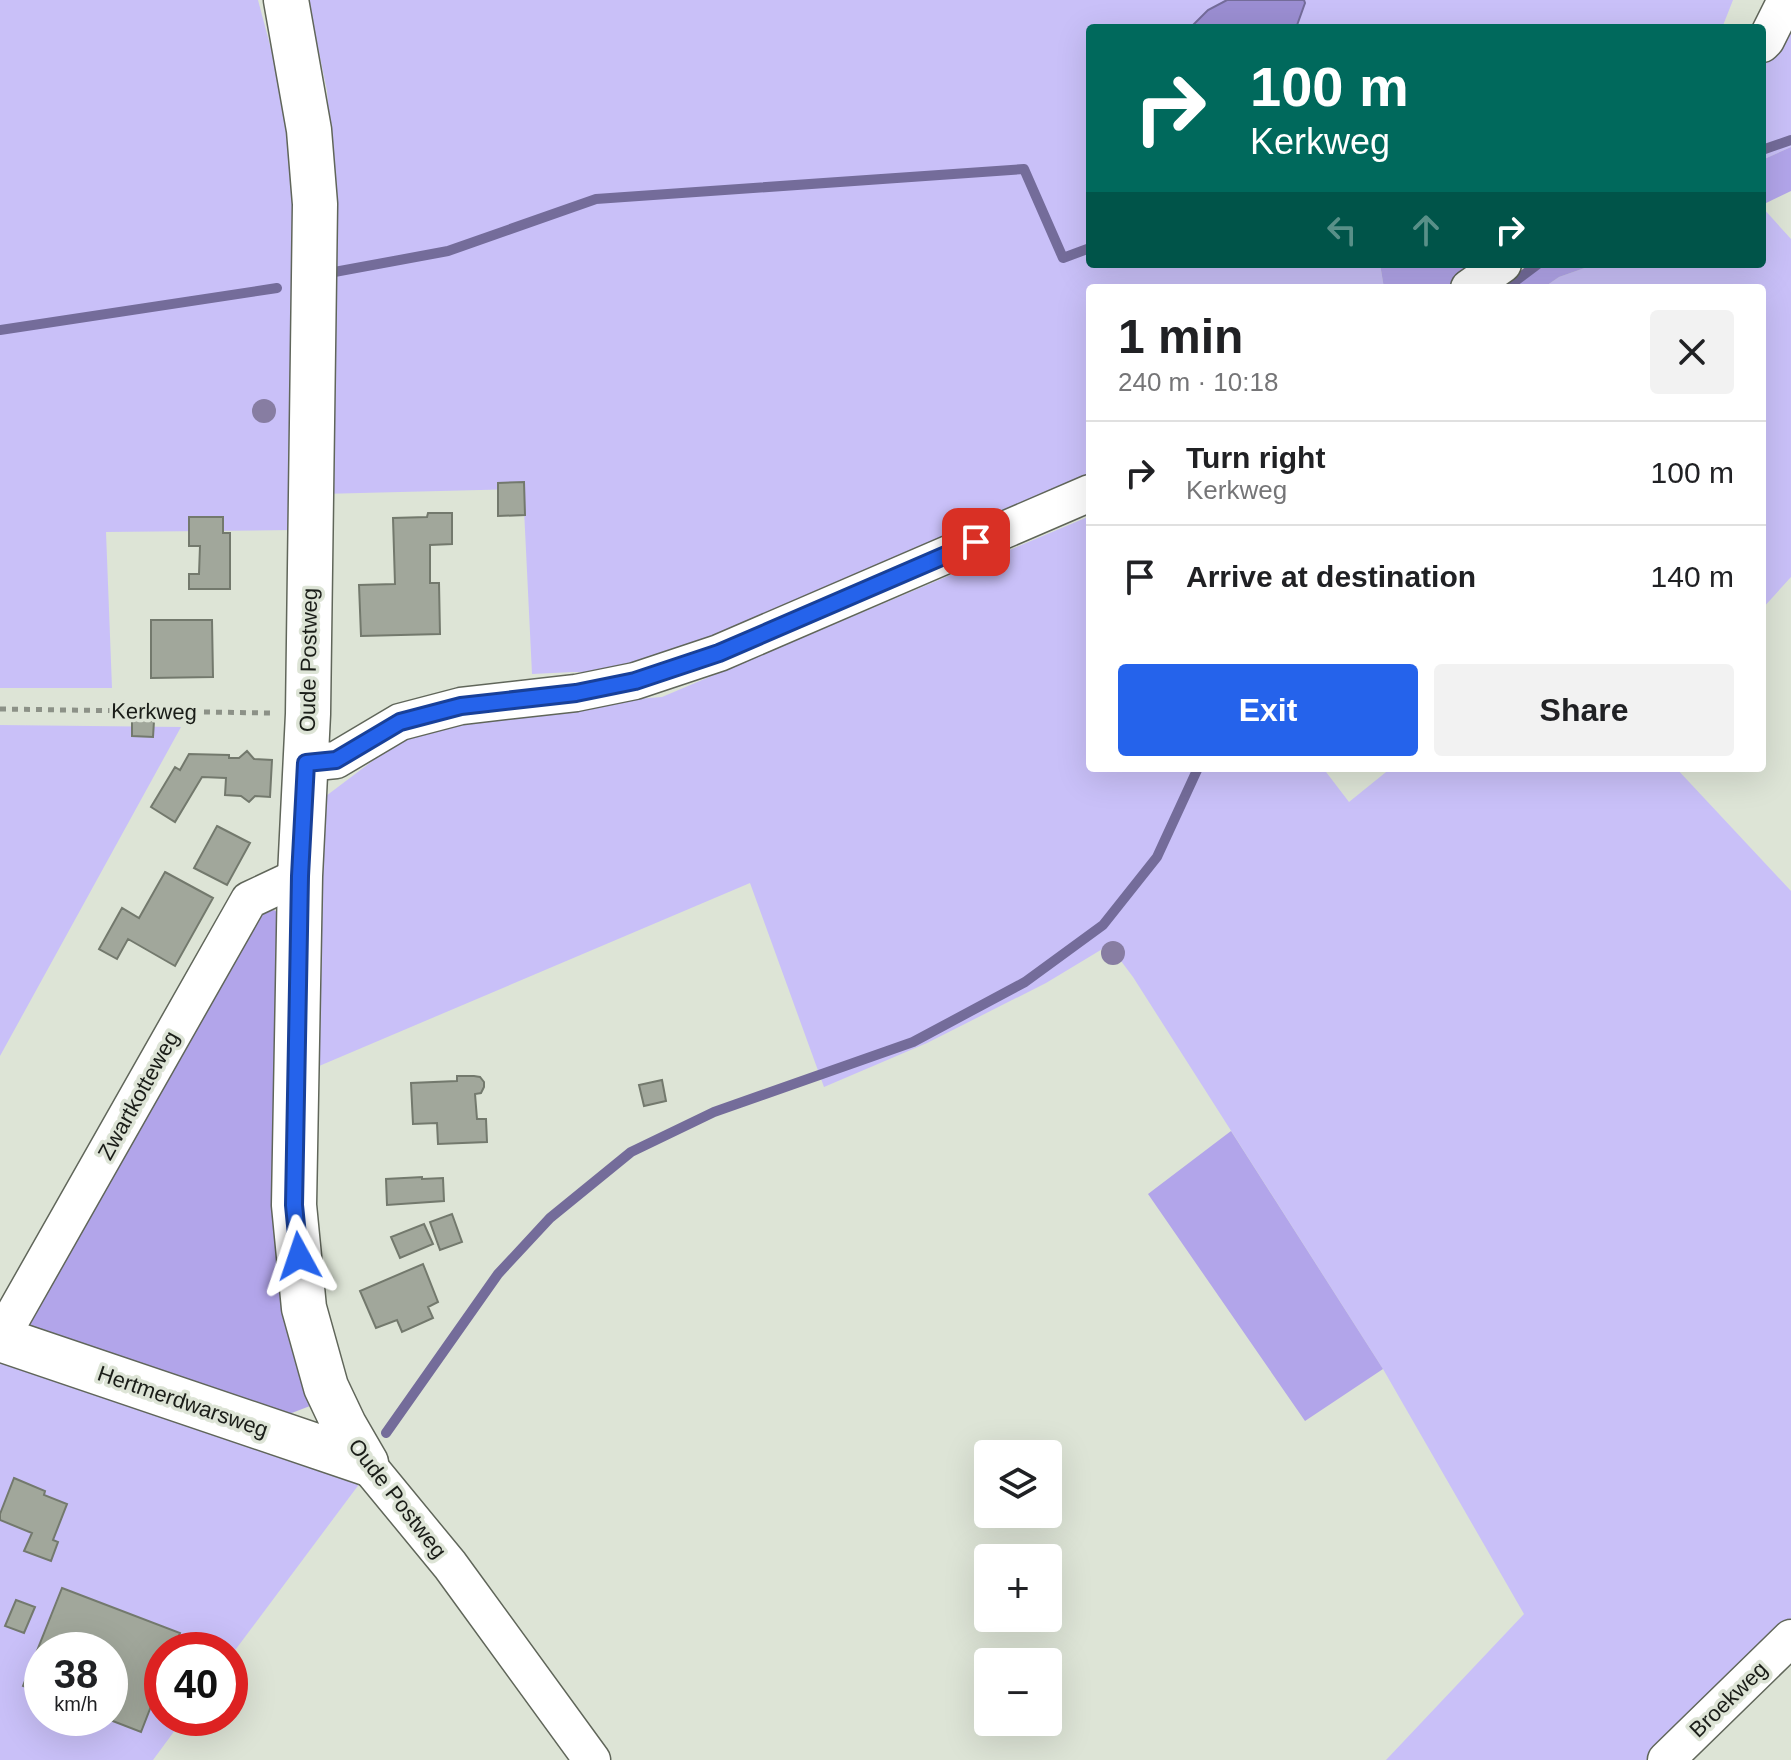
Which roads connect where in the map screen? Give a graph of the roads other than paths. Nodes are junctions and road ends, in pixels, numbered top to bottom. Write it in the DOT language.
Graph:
graph roads {
  1 [pos="286,0"];
  2 [pos="1786,0"];
  3 [pos="1766,40"];
  4 [pos="1497,268"];
  5 [pos="1475,284"];
  6 [pos="1086,495"];
  7 [pos="306,763"];
  8 [pos="300,876"];
  9 [pos="0,1339"];
  10 [pos="366,1463"];
  11 [pos="1791,1638"];
  12 [pos="592,1760"];
  13 [pos="1666,1760"];
  1 -- 7 [label="street, Oude Postweg"];
  2 -- 3 [label="street"];
  4 -- 5 [label="street"];
  6 -- 7 [label="street"];
  7 -- 8 [label="street, Oude Postweg"];
  8 -- 9 [label="street, Zwartkotteweg"];
  8 -- 10 [label="street, Oude Postweg"];
  9 -- 10 [label="street, Hertmerdwarsweg"];
  10 -- 12 [label="street, Oude Postweg"];
  11 -- 13 [label="street, Broekweg"];
}
